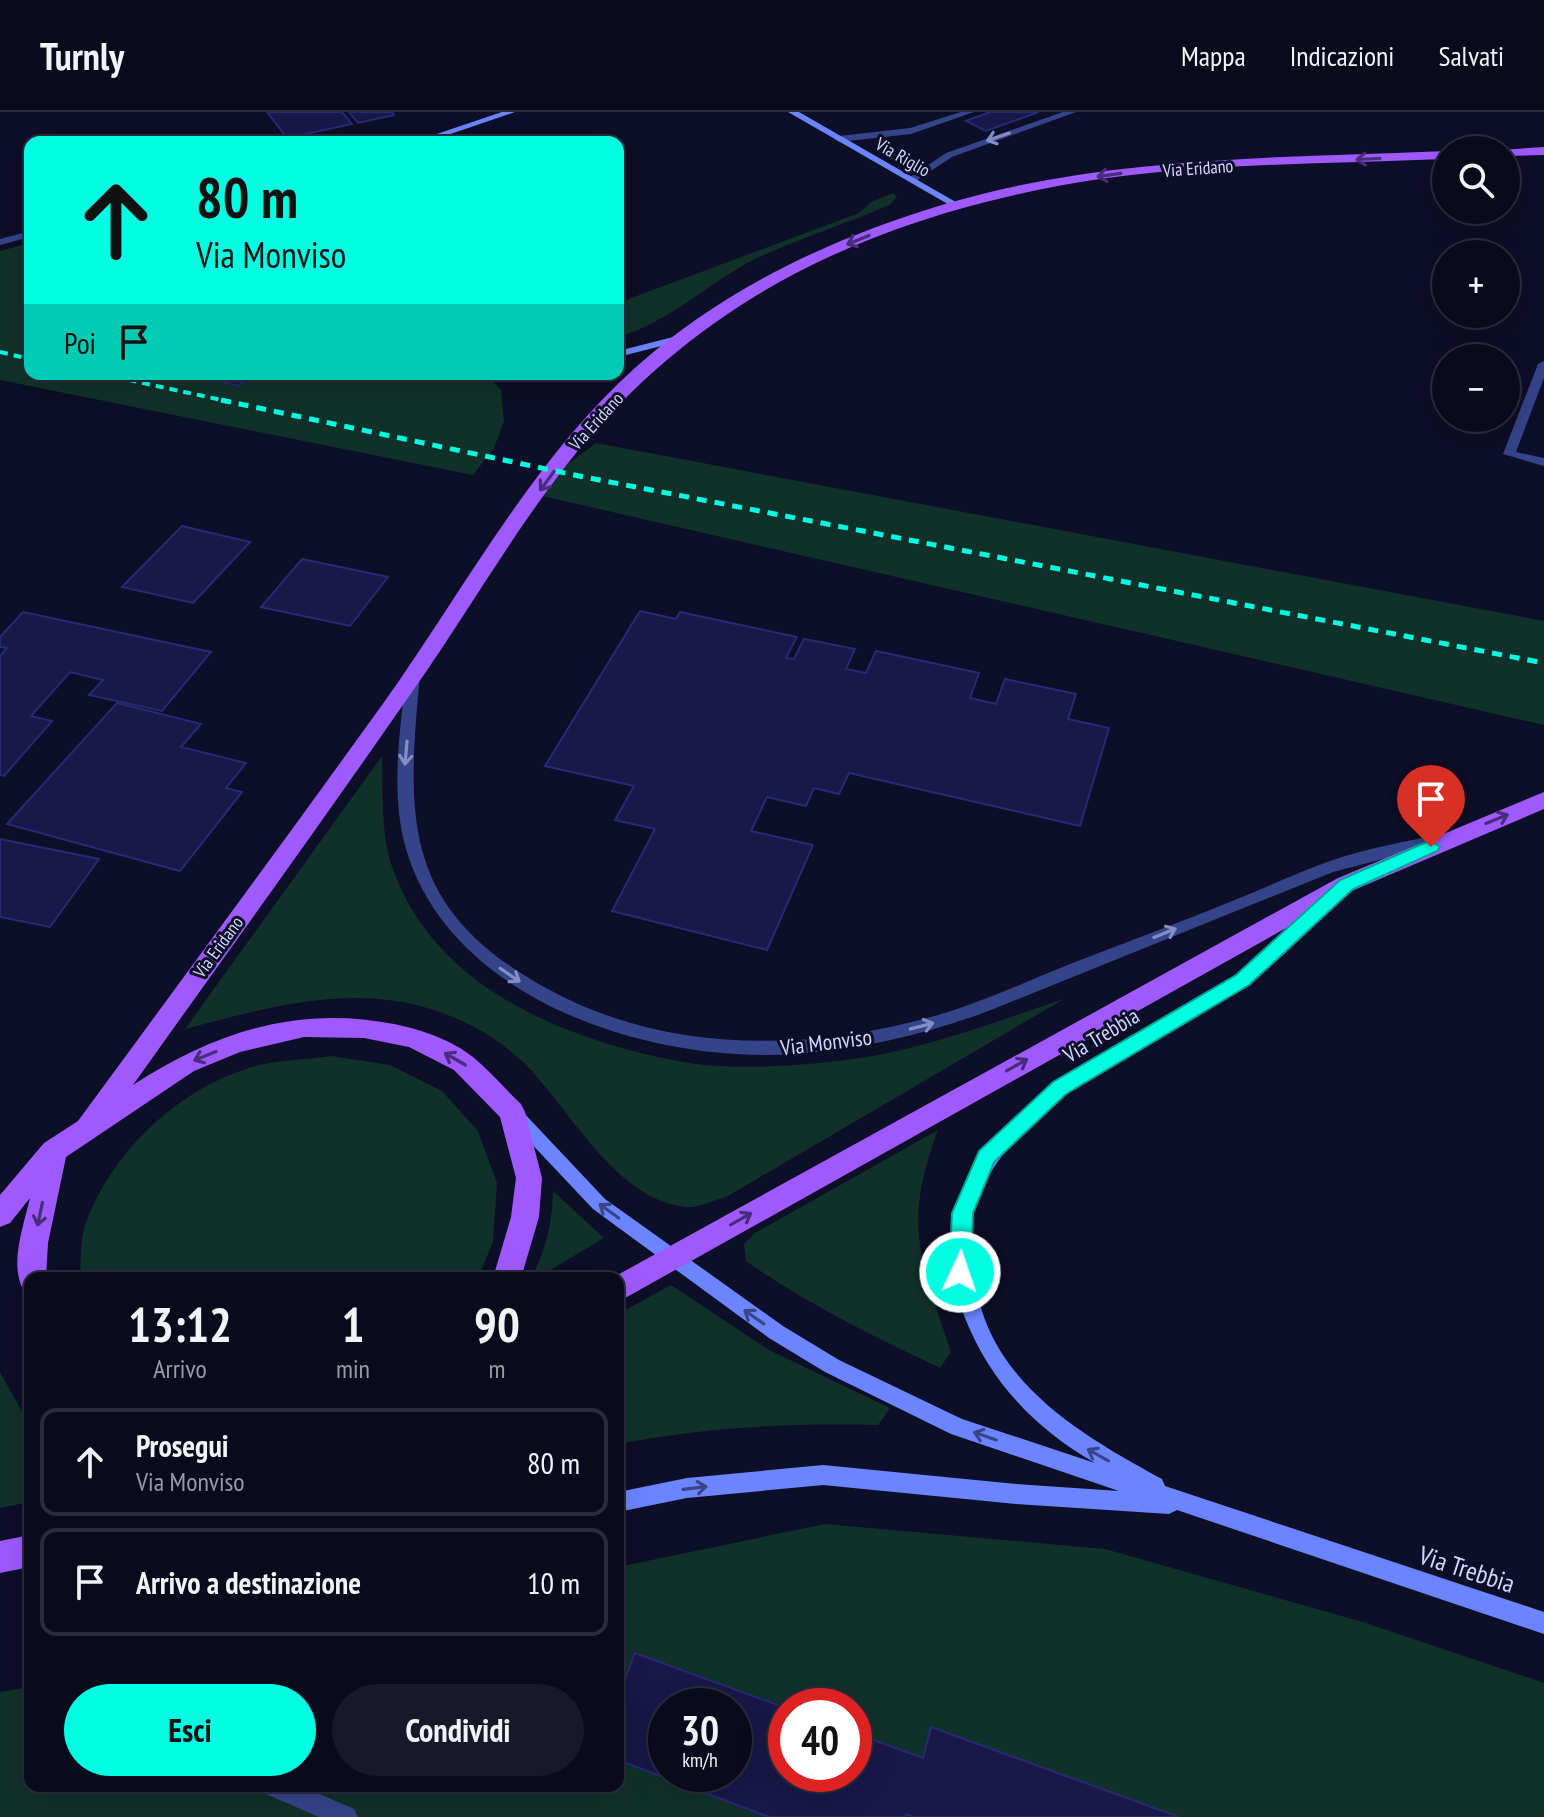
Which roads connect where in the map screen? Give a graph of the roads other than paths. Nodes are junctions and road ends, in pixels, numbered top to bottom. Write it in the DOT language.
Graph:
graph roads {
  1 [pos="511,112"];
  2 [pos="792,112"];
  3 [pos="970,112"];
  4 [pos="1072,112"];
  5 [pos="437,136"];
  6 [pos="839,139"];
  7 [pos="1544,151"];
  8 [pos="1520,152"];
  9 [pos="1432,156"];
  10 [pos="911,180"];
  11 [pos="956,205"];
  12 [pos="24,236"];
  13 [pos="0,242"];
  14 [pos="681,338"];
  15 [pos="624,352"];
  16 [pos="1544,364"];
  17 [pos="1544,462"];
  18 [pos="413,675"];
  19 [pos="1544,800"];
  20 [pos="1459,834"];
  21 [pos="1346,884"];
  22 [pos="512,1112"];
  23 [pos="87,1129"];
  24 [pos="53,1151"];
  25 [pos="0,1215"];
  26 [pos="673,1257"];
  27 [pos="32,1272"];
  28 [pos="509,1272"];
  29 [pos="624,1286"];
  30 [pos="624,1501"];
  31 [pos="1191,1506"];
  32 [pos="24,1552"];
  33 [pos="0,1557"];
  34 [pos="1544,1623"];
  35 [pos="288,1792"];
  36 [pos="346,1817"];
  1 -- 5 [label="street"];
  2 -- 6 [label="street, Via Riglio"];
  3 -- 6 [label="street"];
  4 -- 10 [label="street, one-way"];
  6 -- 10 [label="street, Via Riglio"];
  7 -- 8 [label="main road"];
  9 -- 11 [label="main road, Via Eridano, one-way"];
  10 -- 11 [label="street, Via Riglio"];
  11 -- 14 [label="main road, Via Eridano, one-way"];
  12 -- 13 [label="street"];
  14 -- 15 [label="street"];
  14 -- 18 [label="main road, Via Eridano, one-way"];
  16 -- 17 [label="street"];
  18 -- 20 [label="street, Via Monviso, one-way"];
  18 -- 23 [label="main road, Via Eridano"];
  20 -- 19 [label="main road, Via Monviso, one-way"];
  20 -- 21 [label="main road, Via Monviso"];
  26 -- 21 [label="main road, Via Monviso, one-way"];
  31 -- 21 [label="street, Via Trebbia, one-way"];
  22 -- 23 [label="main road, Via Eridano, one-way"];
  26 -- 22 [label="street, Via Trebbia, one-way"];
  22 -- 28 [label="main road"];
  23 -- 24 [label="main road, Via Eridano"];
  24 -- 25 [label="main road, Via Eridano"];
  24 -- 27 [label="main road, one-way"];
  26 -- 29 [label="main road, Via Monviso"];
  31 -- 26 [label="street, Via Trebbia, one-way"];
  30 -- 31 [label="street, one-way"];
  31 -- 34 [label="street, Via Trebbia"];
  32 -- 33 [label="main road"];
  35 -- 36 [label="street"];
}
